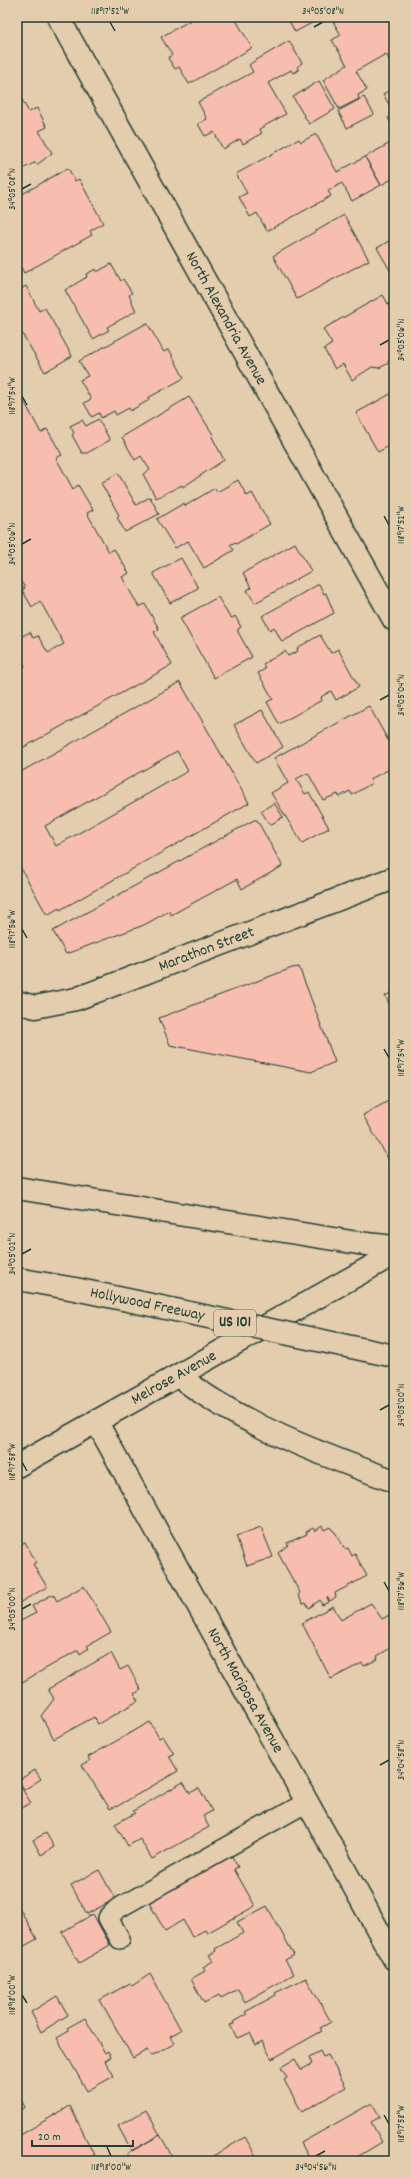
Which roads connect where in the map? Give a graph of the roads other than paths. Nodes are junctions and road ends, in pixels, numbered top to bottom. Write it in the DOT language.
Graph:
graph roads {
  1 [pos="58,17"];
  2 [pos="394,620"];
  3 [pos="394,878"];
  4 [pos="17,1002"];
  5 [pos="17,1188"];
  6 [pos="394,1247"];
  7 [pos="394,1254"];
  8 [pos="17,1279"];
  9 [pos="394,1356"];
  10 [pos="179,1376"];
  11 [pos="96,1421"];
  12 [pos="17,1466"];
  13 [pos="394,1481"];
  14 [pos="307,1802"];
  15 [pos="120,1939"];
  16 [pos="394,1959"];
  1 -- 2 [label="main road, North Alexandria Avenue"];
  3 -- 4 [label="main road, Marathon Street"];
  5 -- 6 [label="main road"];
  7 -- 10 [label="main road, Melrose Avenue"];
  8 -- 9 [label="main road, Hollywood Freeway / US 101, bridge"];
  10 -- 11 [label="main road, Melrose Avenue"];
  10 -- 13 [label="main road"];
  11 -- 12 [label="main road, Melrose Avenue"];
  11 -- 14 [label="main road, North Mariposa Avenue"];
  14 -- 15 [label="lane"];
  14 -- 16 [label="main road, North Mariposa Avenue"];
}
